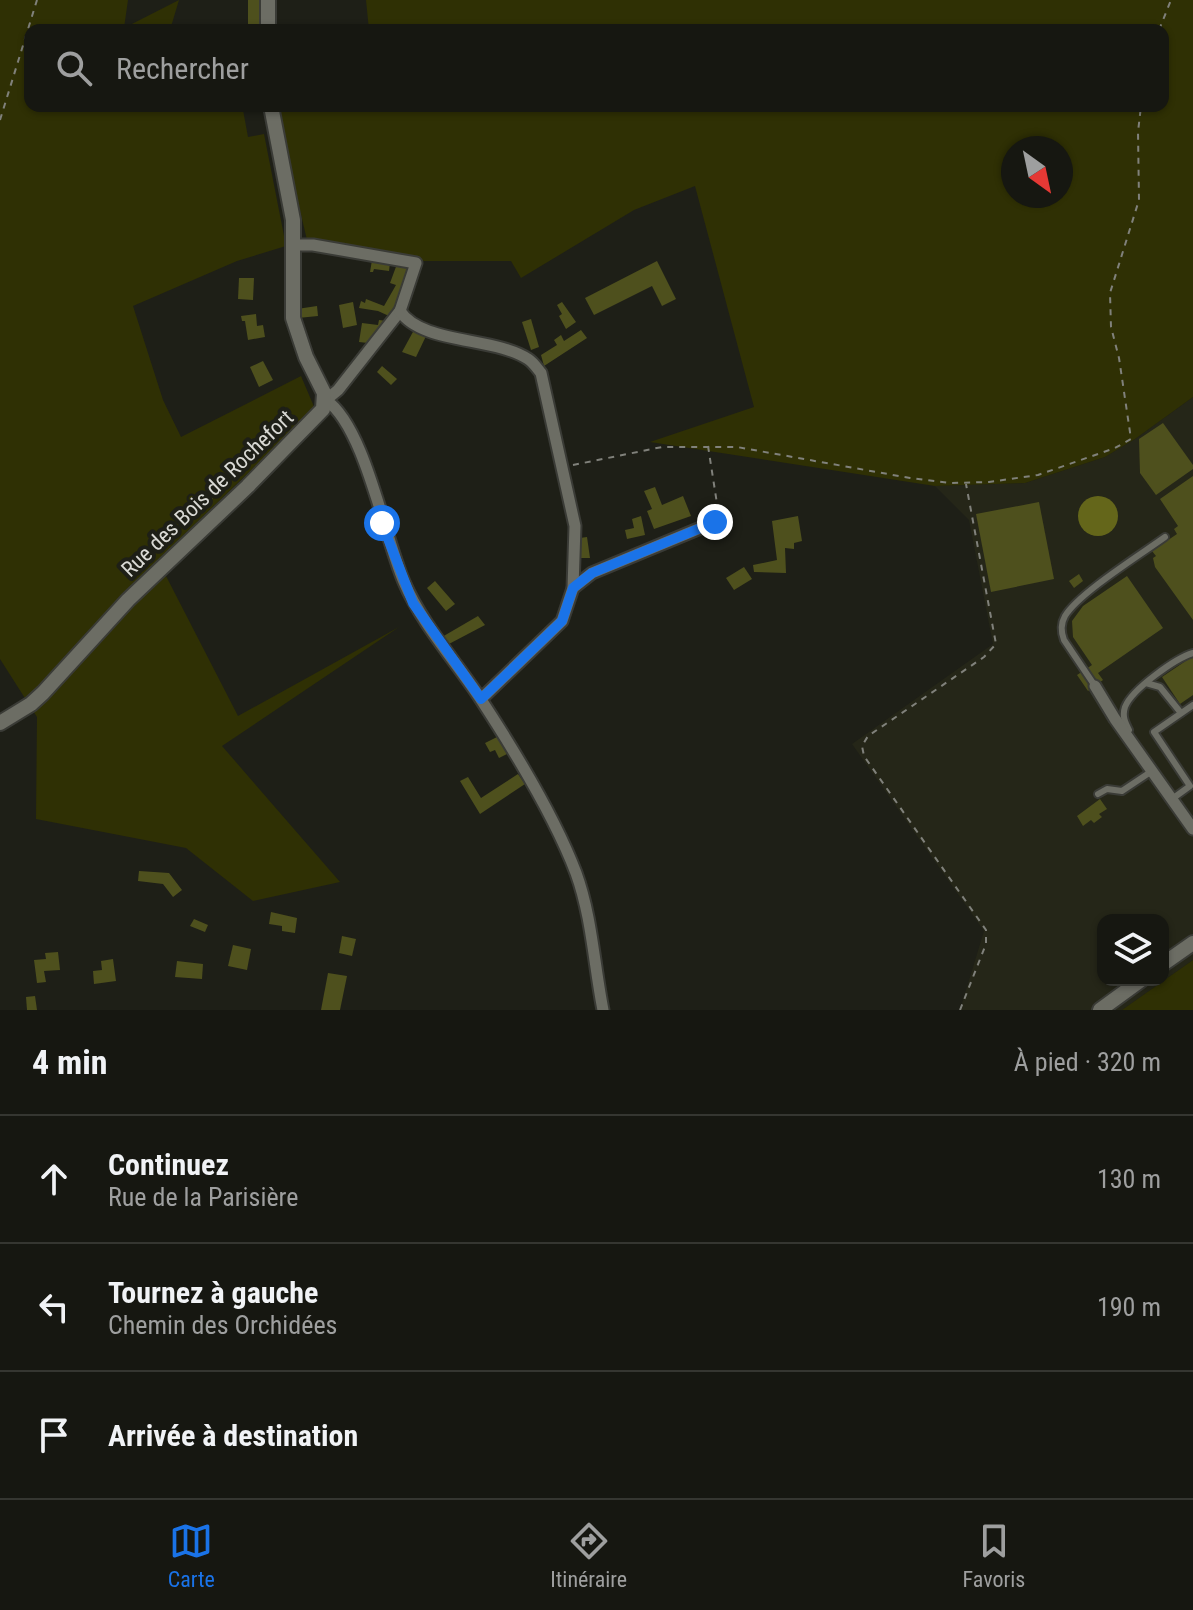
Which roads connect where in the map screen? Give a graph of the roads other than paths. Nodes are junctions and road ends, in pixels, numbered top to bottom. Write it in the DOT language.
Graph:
graph roads {
  1 [pos="268,0"];
  2 [pos="268,24"];
  3 [pos="272,112"];
  4 [pos="295,245"];
  5 [pos="400,311"];
  6 [pos="326,400"];
  7 [pos="715,522"];
  8 [pos="1165,537"];
  9 [pos="573,588"];
  10 [pos="1193,653"];
  11 [pos="1146,683"];
  12 [pos="1095,686"];
  13 [pos="481,699"];
  14 [pos="1193,705"];
  15 [pos="1181,713"];
  16 [pos="0,723"];
  17 [pos="1149,766"];
  18 [pos="1098,794"];
  19 [pos="1172,799"];
  20 [pos="1193,829"];
  21 [pos="1193,943"];
  22 [pos="1169,960"];
  23 [pos="1133,986"];
  24 [pos="603,1010"];
  25 [pos="1100,1010"];
  1 -- 2 [label="street"];
  3 -- 4 [label="street"];
  4 -- 5 [label="street"];
  4 -- 6 [label="street"];
  5 -- 6 [label="street"];
  5 -- 9 [label="street"];
  6 -- 13 [label="street"];
  6 -- 16 [label="street, Rue des Bois de Rochefort"];
  7 -- 9 [label="street"];
  8 -- 12 [label="lane"];
  9 -- 13 [label="street"];
  10 -- 11 [label="lane"];
  11 -- 15 [label="lane"];
  11 -- 17 [label="lane"];
  12 -- 17 [label="street"];
  13 -- 24 [label="street"];
  14 -- 15 [label="lane"];
  15 -- 19 [label="lane"];
  17 -- 18 [label="lane"];
  17 -- 19 [label="street"];
  19 -- 20 [label="street"];
  21 -- 22 [label="street"];
  23 -- 25 [label="street"];
}
